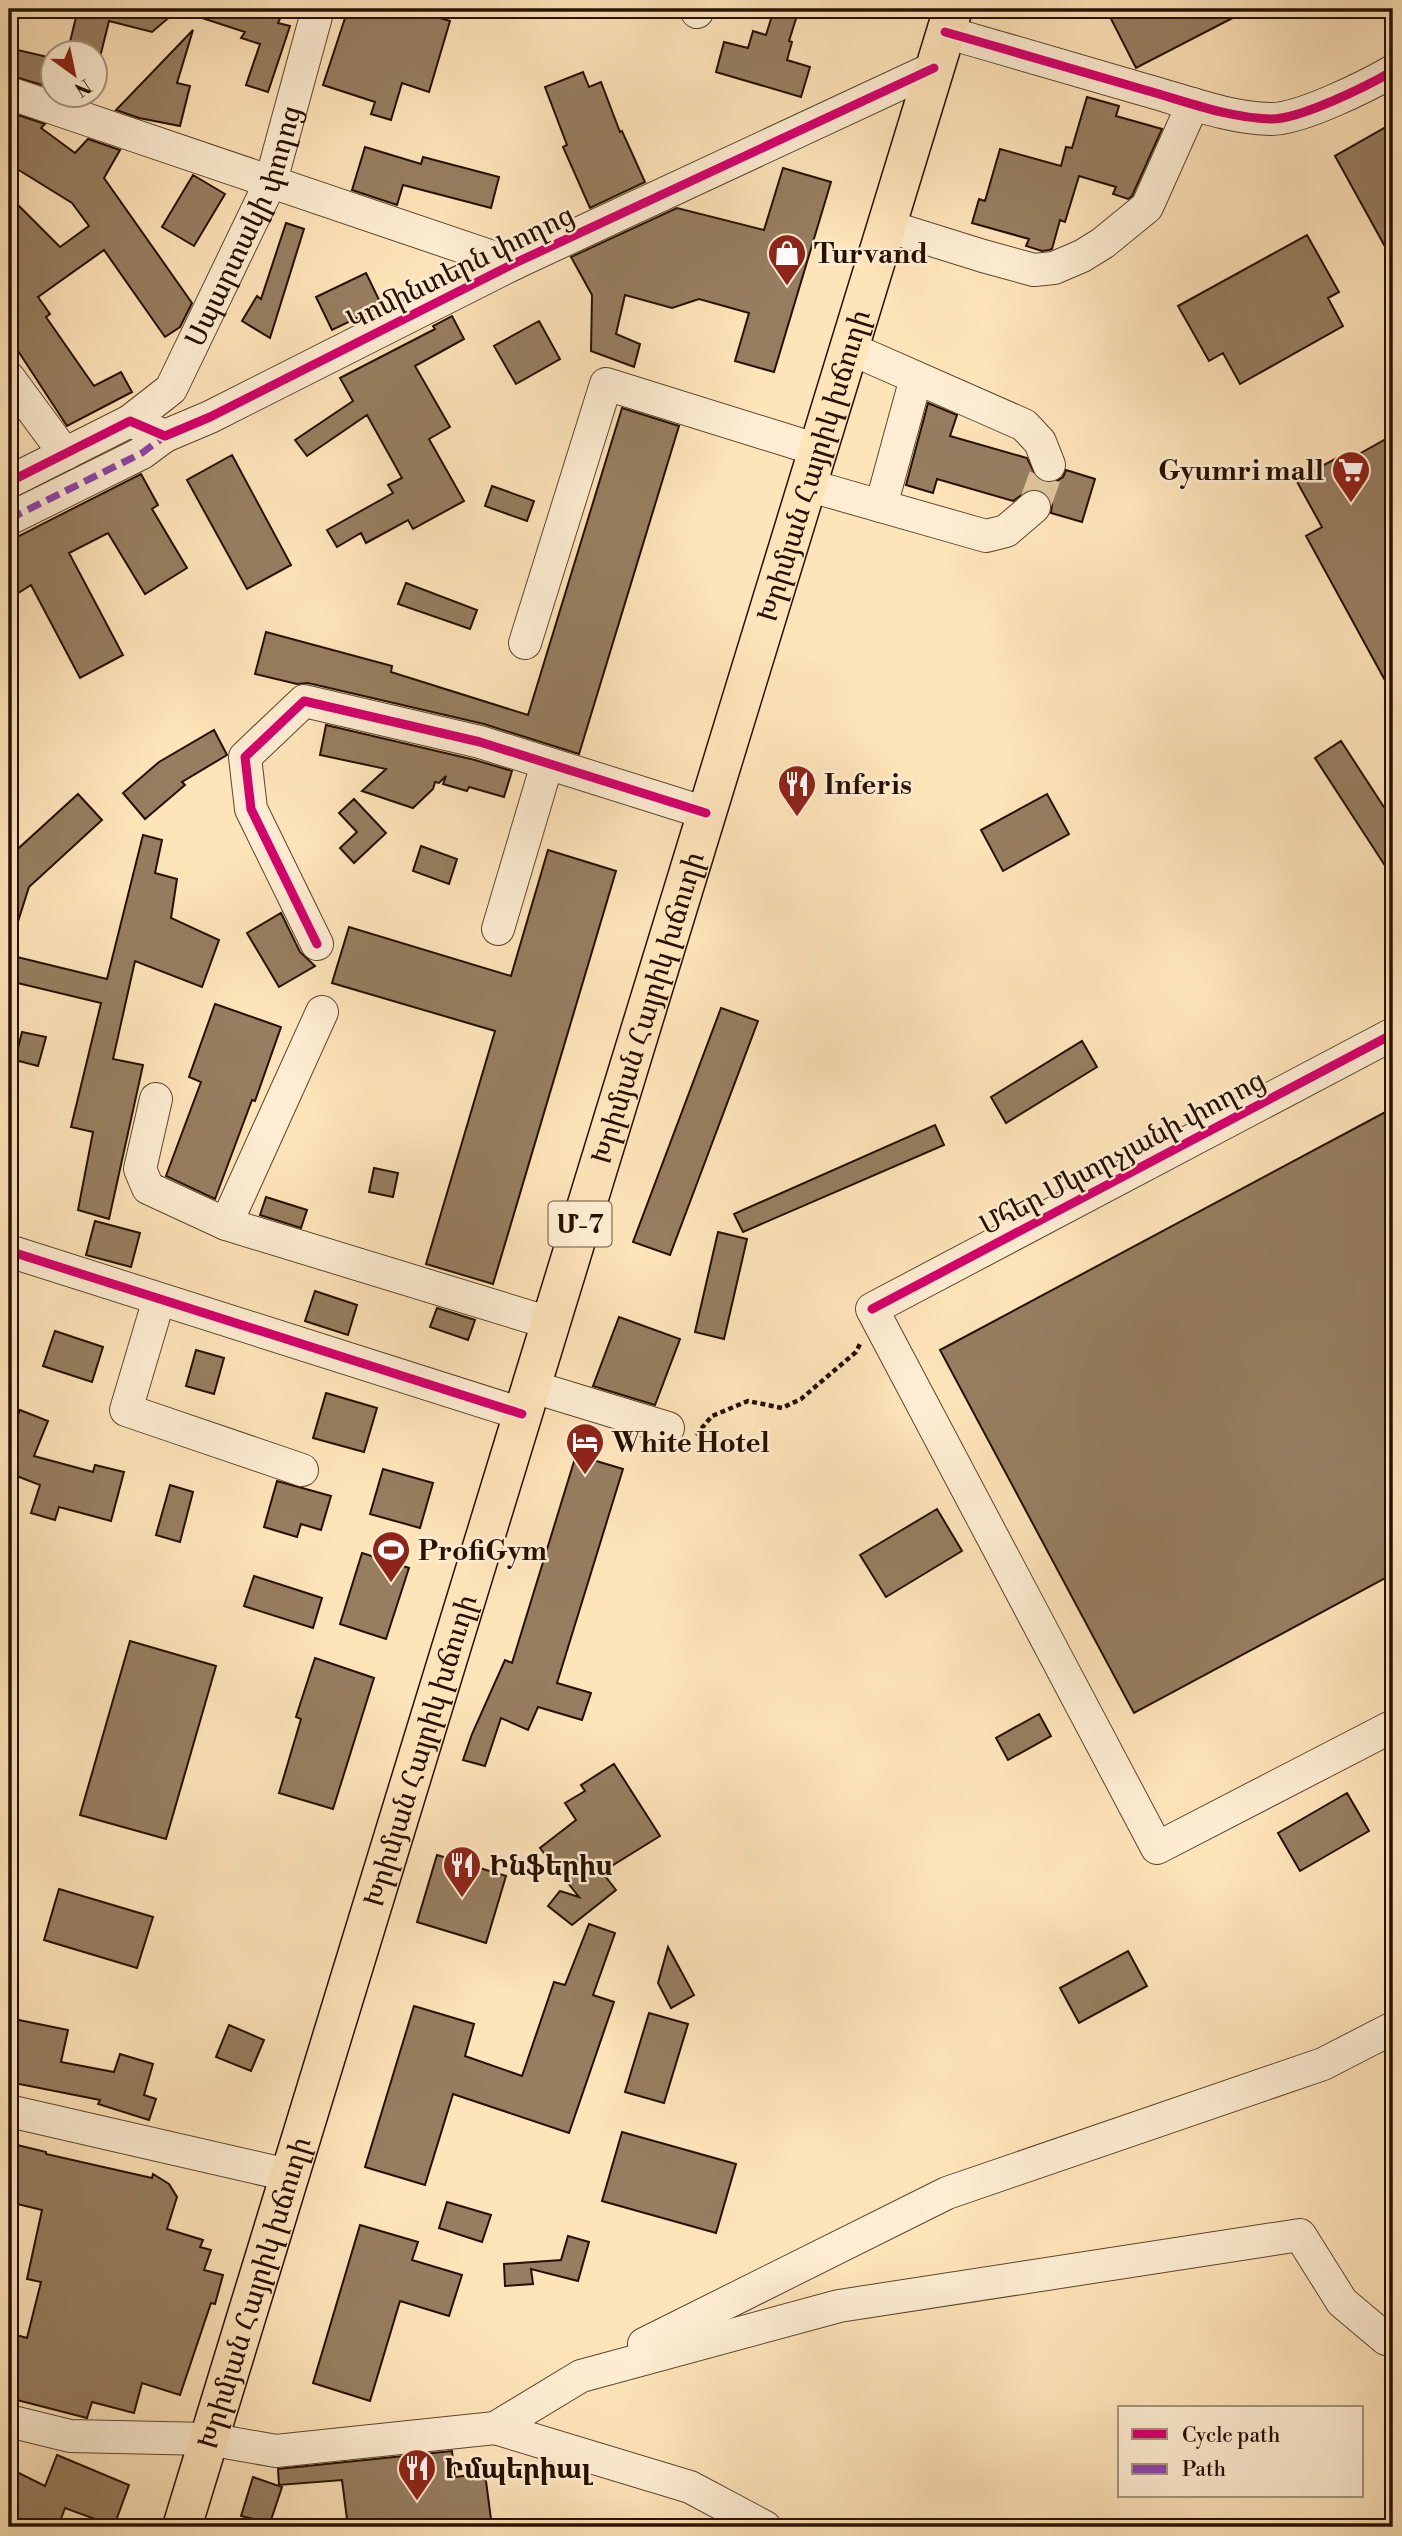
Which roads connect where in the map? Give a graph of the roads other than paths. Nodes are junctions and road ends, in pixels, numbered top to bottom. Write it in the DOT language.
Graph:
graph roads {
  1 [pos="318,9"];
  2 [pos="949,20"];
  3 [pos="934,68"];
  4 [pos="1393,71"];
  5 [pos="9,93"];
  6 [pos="1193,104"];
  7 [pos="271,181"];
  8 [pos="887,226"];
  9 [pos="513,264"];
  10 [pos="849,348"];
  11 [pos="9,378"];
  12 [pos="916,378"];
  13 [pos="130,421"];
  14 [pos="165,436"];
  15 [pos="65,454"];
  16 [pos="1048,465"];
  17 [pos="812,467"];
  18 [pos="9,482"];
  19 [pos="881,506"];
  20 [pos="1034,508"];
  21 [pos="9,519"];
  22 [pos="525,643"];
  23 [pos="547,764"];
  24 [pos="706,813"];
  25 [pos="498,929"];
  26 [pos="317,944"];
  27 [pos="322,1012"];
  28 [pos="1393,1034"];
  29 [pos="156,1099"];
  30 [pos="226,1224"];
  31 [pos="9,1251"];
  32 [pos="159,1299"];
  33 [pos="550,1323"];
  34 [pos="526,1400"];
  35 [pos="668,1428"];
  36 [pos="302,1470"];
  37 [pos="1393,1726"];
  38 [pos="1393,2028"];
  39 [pos="9,2111"];
  40 [pos="289,2175"];
  41 [pos="1393,2338"];
  42 [pos="581,2376"];
  43 [pos="9,2421"];
  44 [pos="495,2428"];
  45 [pos="208,2439"];
  46 [pos="182,2527"];
  47 [pos="765,2527"];
  1 -- 7 [label="street, Սպարտակի փողոց"];
  2 -- 3 [label="highway, Խրիմյան Հայրիկ խճուղի / Մ-7"];
  2 -- 6 [label="street"];
  3 -- 8 [label="highway, Խրիմյան Հայրիկ խճուղի / Մ-7"];
  3 -- 9 [label="street, Կոմինտերն փողոց"];
  4 -- 6 [label="street"];
  5 -- 7 [label="street"];
  6 -- 8 [label="street"];
  7 -- 9 [label="street"];
  7 -- 13 [label="street, Սպարտակի փողոց"];
  8 -- 10 [label="highway, Խրիմյան Հայրիկ խճուղի / Մ-7"];
  9 -- 14 [label="street, Կոմինտերն փողոց"];
  10 -- 12 [label="street"];
  10 -- 17 [label="highway, Խրիմյան Հայրիկ խճուղի / Մ-7"];
  11 -- 15 [label="street"];
  12 -- 16 [label="street"];
  12 -- 19 [label="street"];
  13 -- 14 [label="street"];
  13 -- 15 [label="street"];
  14 -- 21 [label="street, Կոմինտերն փողոց"];
  15 -- 18 [label="street"];
  17 -- 19 [label="street"];
  17 -- 22 [label="street"];
  17 -- 24 [label="highway, Խրիմյան Հայրիկ խճուղի / Մ-7"];
  19 -- 20 [label="street"];
  23 -- 24 [label="street"];
  23 -- 25 [label="street"];
  23 -- 26 [label="street"];
  24 -- 33 [label="highway, Խրիմյան Հայրիկ խճուղի / Մ-7"];
  27 -- 30 [label="street"];
  28 -- 37 [label="street, Մհեր Մկտրչյանի փողոց"];
  29 -- 30 [label="street"];
  30 -- 33 [label="street"];
  31 -- 32 [label="street"];
  32 -- 34 [label="street"];
  32 -- 36 [label="street"];
  33 -- 34 [label="highway, Խրիմյան Հայրիկ խճուղի / Մ-7"];
  34 -- 35 [label="street"];
  34 -- 40 [label="highway, Խրիմյան Հայրիկ խճուղի / Մ-7"];
  38 -- 42 [label="street"];
  39 -- 40 [label="street"];
  40 -- 45 [label="highway, Խրիմյան Հայրիկ խճուղի / Մ-7"];
  41 -- 42 [label="street"];
  42 -- 44 [label="street"];
  43 -- 45 [label="street"];
  44 -- 45 [label="street"];
  44 -- 47 [label="street"];
  45 -- 46 [label="highway, Խրիմյան Հայրիկ խճուղի / Մ-7"];
}
